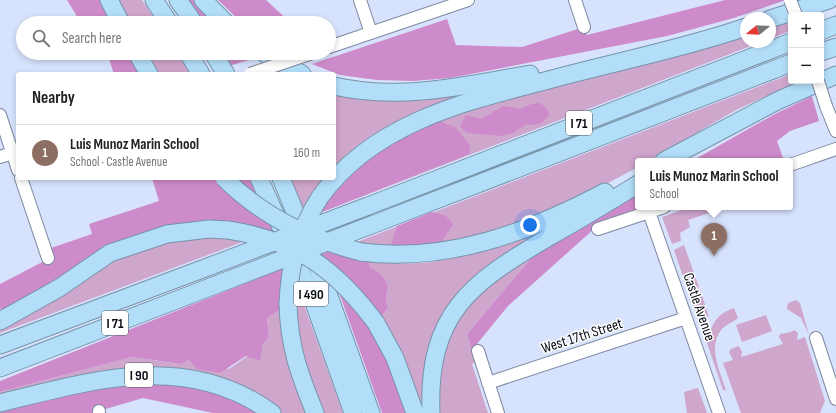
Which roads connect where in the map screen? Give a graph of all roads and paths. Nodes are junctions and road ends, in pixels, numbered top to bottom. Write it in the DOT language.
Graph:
graph roads {
  1 [pos="109,0"];
  2 [pos="154,0"];
  3 [pos="178,0"];
  4 [pos="203,0"];
  5 [pos="360,0"];
  6 [pos="468,0"];
  7 [pos="575,0"];
  8 [pos="790,0"];
  9 [pos="829,0"];
  10 [pos="795,12"];
  11 [pos="118,16"];
  12 [pos="164,16"];
  13 [pos="189,16"];
  14 [pos="219,16"];
  15 [pos="776,17"];
  16 [pos="836,25"];
  17 [pos="584,27"];
  18 [pos="740,29"];
  19 [pos="824,30"];
  20 [pos="371,33"];
  21 [pos="788,43"];
  22 [pos="336,45"];
  23 [pos="836,47"];
  24 [pos="824,51"];
  25 [pos="652,53"];
  26 [pos="141,60"];
  27 [pos="192,60"];
  28 [pos="217,60"];
  29 [pos="277,60"];
  30 [pos="291,60"];
  31 [pos="788,64"];
  32 [pos="148,72"];
  33 [pos="200,72"];
  34 [pos="225,72"];
  35 [pos="256,72"];
  36 [pos="298,72"];
  37 [pos="836,75"];
  38 [pos="819,84"];
  39 [pos="336,86"];
  40 [pos="0,115"];
  41 [pos="836,131"];
  42 [pos="705,141"];
  43 [pos="836,149"];
  44 [pos="15,152"];
  45 [pos="0,157"];
  46 [pos="670,158"];
  47 [pos="678,158"];
  48 [pos="793,164"];
  49 [pos="635,176"];
  50 [pos="336,177"];
  51 [pos="22,180"];
  52 [pos="226,180"];
  53 [pos="260,180"];
  54 [pos="283,180"];
  55 [pos="334,180"];
  56 [pos="635,186"];
  57 [pos="655,210"];
  58 [pos="649,212"];
  59 [pos="598,229"];
  60 [pos="48,258"];
  61 [pos="686,318"];
  62 [pos="0,321"];
  63 [pos="816,338"];
  64 [pos="0,345"];
  65 [pos="478,351"];
  66 [pos="0,368"];
  67 [pos="488,383"];
  68 [pos="836,398"];
  69 [pos="0,403"];
  70 [pos="272,413"];
  71 [pos="315,413"];
  72 [pos="353,413"];
  73 [pos="371,413"];
  74 [pos="415,413"];
  75 [pos="431,413"];
  76 [pos="498,413"];
  77 [pos="719,413"];
  1 -- 11 [label="highway"];
  2 -- 12 [label="highway"];
  3 -- 13 [label="highway"];
  4 -- 14 [label="highway"];
  5 -- 20 [label="street"];
  6 -- 20 [label="street"];
  7 -- 17 [label="street"];
  8 -- 10 [label="street, bridge"];
  9 -- 15 [label="highway"];
  16 -- 19 [label="highway"];
  18 -- 25 [label="highway"];
  20 -- 22 [label="street"];
  21 -- 64 [label="highway, I 71, bridge"];
  23 -- 24 [label="highway"];
  25 -- 39 [label="highway"];
  25 -- 50 [label="highway, bridge"];
  26 -- 32 [label="highway"];
  27 -- 33 [label="highway"];
  28 -- 34 [label="highway"];
  29 -- 36 [label="highway"];
  30 -- 35 [label="street, bridge"];
  31 -- 66 [label="highway, I 71, bridge"];
  37 -- 42 [label="highway"];
  38 -- 41 [label="street, bridge"];
  40 -- 44 [label="street"];
  42 -- 46 [label="highway"];
  42 -- 47 [label="highway"];
  43 -- 48 [label="street"];
  44 -- 45 [label="street"];
  49 -- 52 [label="highway, bridge"];
  51 -- 60 [label="street"];
  53 -- 72 [label="highway, I 490"];
  54 -- 73 [label="highway, I 490"];
  55 -- 71 [label="highway, bridge"];
  56 -- 75 [label="highway"];
  57 -- 58 [label="street"];
  58 -- 59 [label="street"];
  58 -- 61 [label="street, Castle Avenue"];
  61 -- 67 [label="street, West 17th Street"];
  61 -- 77 [label="street, Castle Avenue"];
  62 -- 74 [label="highway, bridge"];
  63 -- 68 [label="street"];
  65 -- 67 [label="street"];
  67 -- 76 [label="street"];
  69 -- 70 [label="highway, I 90"];
}
